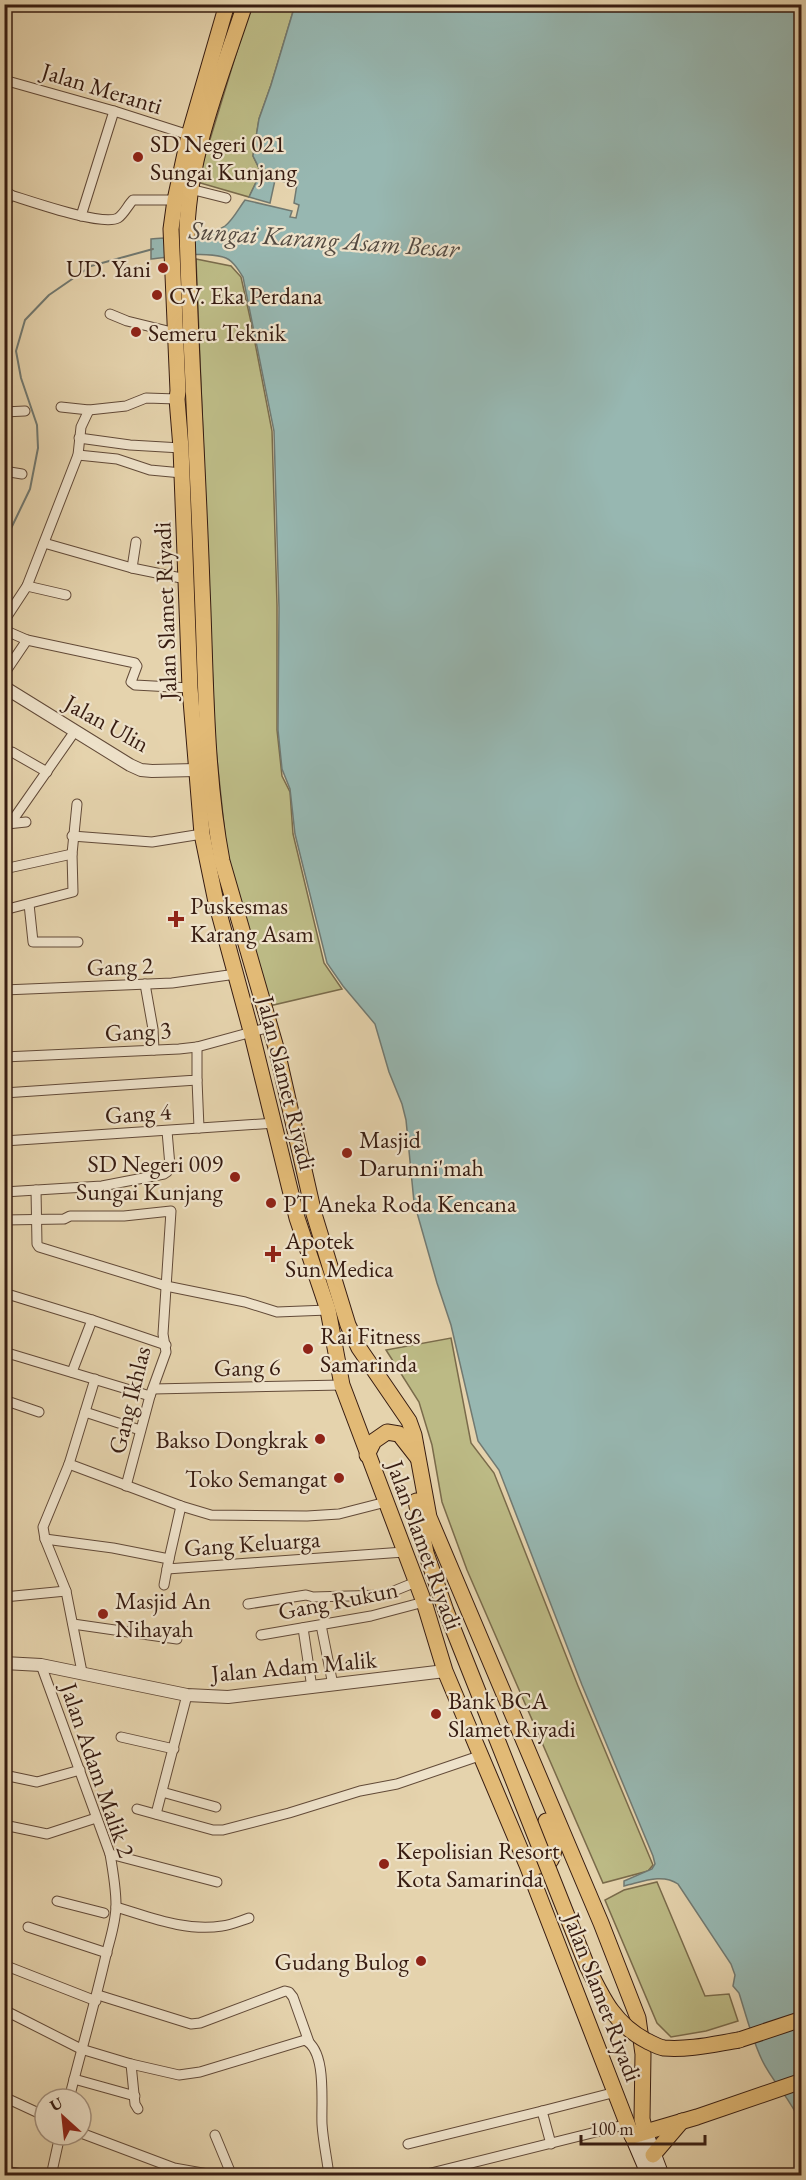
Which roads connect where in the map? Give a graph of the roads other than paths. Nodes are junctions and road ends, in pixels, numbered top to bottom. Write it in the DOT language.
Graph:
graph roads {
  1 [pos="227,4"];
  2 [pos="244,4"];
  3 [pos="4,80"];
  4 [pos="114,111"];
  5 [pos="195,137"];
  6 [pos="190,189"];
  7 [pos="7,194"];
  8 [pos="226,198"];
  9 [pos="175,200"];
  10 [pos="4,210"];
  11 [pos="81,216"];
  12 [pos="180,271"];
  13 [pos="110,314"];
  14 [pos="176,333"];
  15 [pos="177,399"];
  16 [pos="61,407"];
  17 [pos="89,410"];
  18 [pos="25,411"];
  19 [pos="4,412"];
  20 [pos="79,438"];
  21 [pos="181,448"];
  22 [pos="78,455"];
  23 [pos="4,471"];
  24 [pos="182,473"];
  25 [pos="22,474"];
  26 [pos="136,542"];
  27 [pos="44,543"];
  28 [pos="132,568"];
  29 [pos="186,579"];
  30 [pos="27,586"];
  31 [pos="66,595"];
  32 [pos="4,621"];
  33 [pos="4,630"];
  34 [pos="27,640"];
  35 [pos="197,654"];
  36 [pos="4,674"];
  37 [pos="4,687"];
  38 [pos="190,688"];
  39 [pos="75,731"];
  40 [pos="12,752"];
  41 [pos="196,770"];
  42 [pos="47,772"];
  43 [pos="77,804"];
  44 [pos="26,822"];
  45 [pos="7,824"];
  46 [pos="202,834"];
  47 [pos="72,836"];
  48 [pos="72,854"];
  49 [pos="4,869"];
  50 [pos="29,904"];
  51 [pos="4,910"];
  52 [pos="78,942"];
  53 [pos="236,974"];
  54 [pos="144,984"];
  55 [pos="4,990"];
  56 [pos="270,1027"];
  57 [pos="251,1031"];
  58 [pos="197,1047"];
  59 [pos="154,1050"];
  60 [pos="277,1051"];
  61 [pos="257,1054"];
  62 [pos="4,1057"];
  63 [pos="197,1080"];
  64 [pos="4,1093"];
  65 [pos="274,1123"];
  66 [pos="199,1128"];
  67 [pos="167,1131"];
  68 [pos="4,1141"];
  69 [pos="36,1190"];
  70 [pos="4,1192"];
  71 [pos="37,1219"];
  72 [pos="4,1220"];
  73 [pos="166,1286"];
  74 [pos="4,1293"];
  75 [pos="327,1310"];
  76 [pos="92,1320"];
  77 [pos="166,1345"];
  78 [pos="4,1352"];
  79 [pos="72,1372"];
  80 [pos="95,1379"];
  81 [pos="342,1384"];
  82 [pos="151,1392"];
  83 [pos="4,1400"];
  84 [pos="39,1412"];
  85 [pos="85,1412"];
  86 [pos="140,1430"];
  87 [pos="368,1455"];
  88 [pos="418,1459"];
  89 [pos="69,1464"];
  90 [pos="126,1486"];
  91 [pos="386,1502"];
  92 [pos="181,1506"];
  93 [pos="45,1539"];
  94 [pos="404,1552"];
  95 [pos="168,1564"];
  96 [pos="416,1582"];
  97 [pos="164,1585"];
  98 [pos="66,1591"];
  99 [pos="4,1597"];
  100 [pos="423,1602"];
  101 [pos="248,1604"];
  102 [pos="73,1624"];
  103 [pos="321,1625"];
  104 [pos="303,1628"];
  105 [pos="261,1635"];
  106 [pos="177,1639"];
  107 [pos="4,1663"];
  108 [pos="41,1665"];
  109 [pos="445,1671"];
  110 [pos="82,1672"];
  111 [pos="333,1685"];
  112 [pos="312,1688"];
  113 [pos="188,1695"];
  114 [pos="514,1719"];
  115 [pos="121,1737"];
  116 [pos="174,1749"];
  117 [pos="482,1755"];
  118 [pos="80,1770"];
  119 [pos="4,1774"];
  120 [pos="162,1792"];
  121 [pos="216,1806"];
  122 [pos="137,1809"];
  123 [pos="156,1814"];
  124 [pos="96,1818"];
  125 [pos="4,1825"];
  126 [pos="110,1854"];
  127 [pos="527,1865"];
  128 [pos="217,1882"];
  129 [pos="57,1901"];
  130 [pos="111,1912"];
  131 [pos="249,1918"];
  132 [pos="28,1927"];
  133 [pos="107,1953"];
  134 [pos="4,1965"];
  135 [pos="97,1998"];
  136 [pos="4,2010"];
  137 [pos="801,2019"];
  138 [pos="309,2042"];
  139 [pos="81,2049"];
  140 [pos="131,2064"];
  141 [pos="74,2079"];
  142 [pos="801,2081"];
  143 [pos="72,2087"];
  144 [pos="616,2092"];
  145 [pos="135,2096"];
  146 [pos="4,2097"];
  147 [pos="138,2109"];
  148 [pos="33,2110"];
  149 [pos="542,2111"];
  150 [pos="682,2121"];
  151 [pos="635,2130"];
  152 [pos="215,2135"];
  153 [pos="93,2138"];
  154 [pos="408,2144"];
  155 [pos="551,2144"];
  156 [pos="57,2147"];
  157 [pos="653,2156"];
  158 [pos="4,2171"];
  159 [pos="28,2175"];
  160 [pos="51,2175"];
  161 [pos="219,2175"];
  162 [pos="232,2175"];
  163 [pos="329,2175"];
  164 [pos="419,2175"];
  165 [pos="649,2175"];
  166 [pos="662,2175"];
  1 -- 5 [label="highway, Jalan Slamet Riyadi"];
  2 -- 5 [label="highway, Jalan Slamet Riyadi"];
  3 -- 4 [label="street, Jalan Meranti"];
  4 -- 5 [label="street, Jalan Meranti"];
  4 -- 11 [label="street"];
  5 -- 6 [label="highway, Jalan Slamet Riyadi"];
  5 -- 9 [label="highway, Jalan Slamet Riyadi"];
  6 -- 8 [label="street"];
  6 -- 12 [label="highway, Jalan Slamet Riyadi"];
  7 -- 10 [label="street"];
  7 -- 11 [label="street"];
  9 -- 11 [label="street"];
  9 -- 12 [label="highway, Jalan Slamet Riyadi"];
  12 -- 14 [label="highway, Jalan Slamet Riyadi"];
  12 -- 35 [label="highway, Jalan Slamet Riyadi"];
  13 -- 14 [label="street"];
  14 -- 15 [label="highway, Jalan Slamet Riyadi"];
  15 -- 17 [label="street"];
  15 -- 21 [label="highway, Jalan Slamet Riyadi"];
  16 -- 17 [label="street"];
  17 -- 20 [label="street"];
  18 -- 19 [label="street"];
  20 -- 21 [label="street"];
  20 -- 22 [label="street"];
  21 -- 24 [label="highway, Jalan Slamet Riyadi"];
  22 -- 24 [label="street"];
  22 -- 27 [label="street"];
  23 -- 25 [label="street"];
  24 -- 29 [label="highway, Jalan Slamet Riyadi"];
  26 -- 28 [label="street"];
  27 -- 28 [label="street"];
  27 -- 30 [label="street"];
  28 -- 29 [label="street"];
  29 -- 35 [label="highway, Jalan Slamet Riyadi"];
  30 -- 31 [label="street"];
  30 -- 32 [label="street"];
  33 -- 34 [label="street"];
  34 -- 36 [label="street"];
  34 -- 38 [label="street"];
  35 -- 38 [label="highway, Jalan Slamet Riyadi"];
  35 -- 56 [label="highway, Jalan Slamet Riyadi"];
  37 -- 39 [label="street, Jalan Ulin"];
  38 -- 41 [label="highway, Jalan Slamet Riyadi"];
  39 -- 41 [label="street, Jalan Ulin"];
  39 -- 42 [label="street"];
  40 -- 42 [label="street"];
  41 -- 46 [label="highway, Jalan Slamet Riyadi"];
  42 -- 45 [label="street"];
  43 -- 47 [label="street"];
  44 -- 45 [label="street"];
  46 -- 47 [label="street"];
  46 -- 53 [label="highway, Jalan Slamet Riyadi"];
  47 -- 48 [label="street"];
  48 -- 49 [label="street"];
  48 -- 50 [label="street"];
  50 -- 51 [label="street"];
  50 -- 52 [label="street"];
  53 -- 54 [label="street, Gang 2"];
  53 -- 57 [label="highway, Jalan Slamet Riyadi"];
  54 -- 55 [label="street, Gang 2"];
  54 -- 59 [label="street"];
  56 -- 57 [label="street, Gang 3"];
  56 -- 60 [label="highway, Jalan Slamet Riyadi"];
  57 -- 58 [label="street, Gang 3"];
  57 -- 61 [label="highway, Jalan Slamet Riyadi"];
  58 -- 59 [label="street, Gang 3"];
  58 -- 63 [label="street"];
  59 -- 62 [label="street, Gang 3"];
  60 -- 61 [label="highway"];
  60 -- 88 [label="highway, Jalan Slamet Riyadi"];
  61 -- 65 [label="highway, Jalan Slamet Riyadi"];
  63 -- 64 [label="street"];
  63 -- 66 [label="street"];
  65 -- 66 [label="street, Gang 4"];
  65 -- 75 [label="highway, Jalan Slamet Riyadi"];
  66 -- 67 [label="street, Gang 4"];
  67 -- 68 [label="street, Gang 4"];
  67 -- 69 [label="street"];
  69 -- 70 [label="street"];
  69 -- 71 [label="street"];
  71 -- 72 [label="street"];
  71 -- 73 [label="street"];
  71 -- 73 [label="street, Gang Ikhlas"];
  73 -- 75 [label="street"];
  73 -- 77 [label="street, Gang Ikhlas"];
  74 -- 76 [label="street"];
  75 -- 81 [label="highway, Jalan Slamet Riyadi"];
  76 -- 77 [label="street"];
  76 -- 79 [label="street"];
  77 -- 82 [label="street, Gang Ikhlas"];
  78 -- 79 [label="street, Gang 6"];
  79 -- 80 [label="street, Gang 6"];
  80 -- 82 [label="street, Gang 6"];
  80 -- 85 [label="street, Gang Ikhlas"];
  81 -- 82 [label="street, Gang 6"];
  81 -- 87 [label="highway, Jalan Slamet Riyadi"];
  82 -- 86 [label="street, Gang Ikhlas"];
  83 -- 84 [label="street"];
  85 -- 86 [label="street"];
  85 -- 89 [label="street, Gang Ikhlas"];
  86 -- 90 [label="street, Gang Ikhlas"];
  87 -- 88 [label="highway"];
  87 -- 91 [label="highway, Jalan Slamet Riyadi"];
  88 -- 114 [label="highway, Jalan Slamet Riyadi"];
  88 -- 137 [label="highway, Jalan Slamet Riyadi, bridge"];
  89 -- 90 [label="street, Gang Ikhlas"];
  89 -- 93 [label="street, Gang Ikhlas"];
  90 -- 92 [label="street, Gang Ikhlas"];
  91 -- 92 [label="street, Gang Ikhlas"];
  91 -- 94 [label="highway, Jalan Slamet Riyadi"];
  92 -- 95 [label="street"];
  93 -- 95 [label="street, Gang Keluarga"];
  93 -- 98 [label="street"];
  94 -- 95 [label="street, Gang Keluarga"];
  94 -- 96 [label="highway, Jalan Slamet Riyadi"];
  95 -- 97 [label="street"];
  96 -- 100 [label="highway, Jalan Slamet Riyadi"];
  96 -- 101 [label="street"];
  98 -- 99 [label="street"];
  98 -- 102 [label="street"];
  100 -- 103 [label="street, Gang Rukun"];
  100 -- 109 [label="highway, Jalan Slamet Riyadi"];
  102 -- 106 [label="street"];
  102 -- 110 [label="street"];
  103 -- 104 [label="street, Gang Rukun"];
  103 -- 111 [label="street"];
  104 -- 105 [label="street, Gang Rukun"];
  104 -- 112 [label="street"];
  107 -- 108 [label="street, Jalan Adam Malik"];
  108 -- 110 [label="street, Jalan Adam Malik"];
  108 -- 118 [label="street, Jalan Adam Malik 2"];
  109 -- 111 [label="street, Jalan Adam Malik"];
  109 -- 117 [label="highway, Jalan Slamet Riyadi"];
  110 -- 113 [label="street, Jalan Adam Malik"];
  111 -- 112 [label="street, Jalan Adam Malik"];
  112 -- 113 [label="street, Jalan Adam Malik"];
  113 -- 116 [label="street"];
  114 -- 127 [label="highway"];
  114 -- 151 [label="highway, Jalan Slamet Riyadi"];
  115 -- 116 [label="street"];
  116 -- 120 [label="street"];
  117 -- 123 [label="street"];
  117 -- 127 [label="highway, Jalan Slamet Riyadi"];
  118 -- 119 [label="street"];
  118 -- 124 [label="street, Jalan Adam Malik 2"];
  120 -- 121 [label="street"];
  120 -- 123 [label="street"];
  122 -- 123 [label="street"];
  124 -- 125 [label="street"];
  124 -- 126 [label="street, Jalan Adam Malik 2"];
  126 -- 128 [label="street"];
  126 -- 130 [label="street, Jalan Adam Malik 2"];
  127 -- 144 [label="highway, Jalan Slamet Riyadi"];
  129 -- 130 [label="street"];
  130 -- 131 [label="street"];
  130 -- 133 [label="street, Jalan Adam Malik 2"];
  132 -- 133 [label="street"];
  133 -- 135 [label="street, Jalan Adam Malik 2"];
  134 -- 135 [label="street"];
  135 -- 138 [label="street"];
  135 -- 139 [label="street, Jalan Adam Malik 2"];
  136 -- 139 [label="street"];
  138 -- 140 [label="street"];
  138 -- 163 [label="street"];
  139 -- 140 [label="street"];
  139 -- 141 [label="street, Jalan Adam Malik 2"];
  140 -- 145 [label="street"];
  141 -- 143 [label="street, Jalan Adam Malik 2"];
  141 -- 145 [label="street"];
  142 -- 150 [label="highway"];
  144 -- 149 [label="street"];
  144 -- 151 [label="highway, Jalan Slamet Riyadi"];
  145 -- 147 [label="street"];
  146 -- 148 [label="street"];
  149 -- 154 [label="street"];
  149 -- 155 [label="street"];
  150 -- 151 [label="highway"];
  150 -- 157 [label="highway"];
  151 -- 155 [label="street"];
  151 -- 157 [label="main road, Jalan Slamet Riyadi"];
  151 -- 165 [label="main road"];
  152 -- 162 [label="street"];
  153 -- 161 [label="street"];
  155 -- 164 [label="street"];
  156 -- 160 [label="street"];
  157 -- 166 [label="main road, Jalan Slamet Riyadi"];
  158 -- 159 [label="street"];
}
